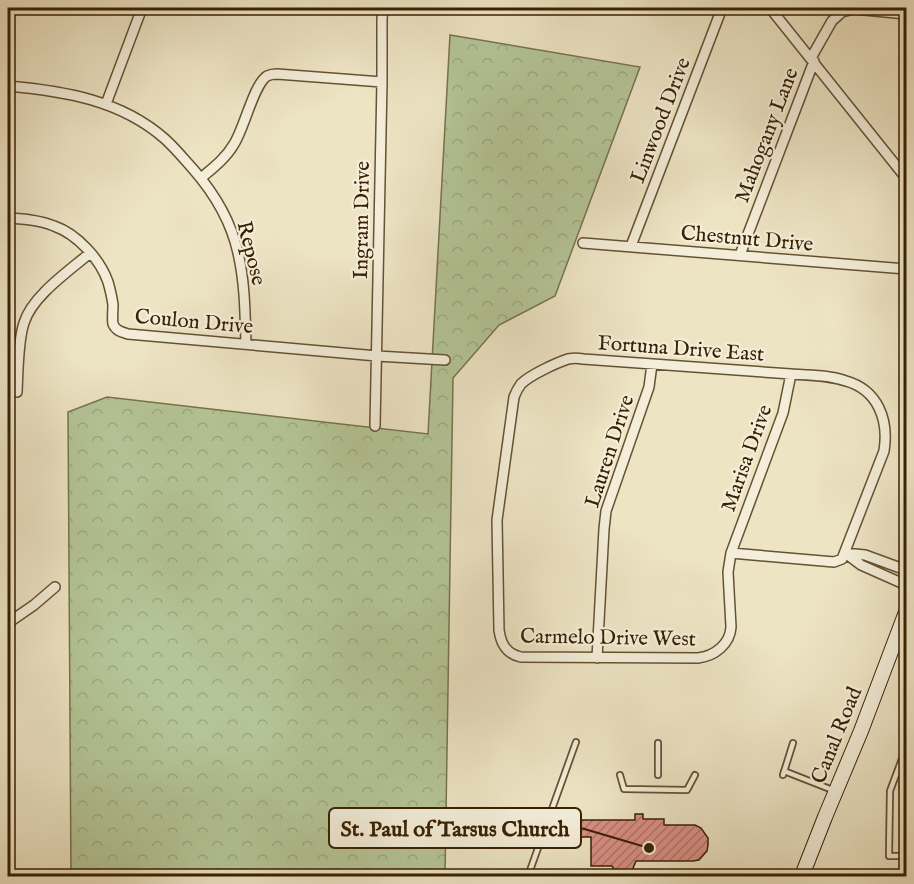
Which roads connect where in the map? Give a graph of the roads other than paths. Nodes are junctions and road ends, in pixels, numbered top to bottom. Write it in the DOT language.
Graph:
graph roads {
  1 [pos="142,8"];
  2 [pos="722,8"];
  3 [pos="770,8"];
  4 [pos="383,11"];
  5 [pos="906,14"];
  6 [pos="813,59"];
  7 [pos="382,82"];
  8 [pos="8,86"];
  9 [pos="106,104"];
  10 [pos="201,178"];
  11 [pos="906,178"];
  12 [pos="8,218"];
  13 [pos="584,243"];
  14 [pos="631,246"];
  15 [pos="90,253"];
  16 [pos="740,255"];
  17 [pos="906,269"];
  18 [pos="246,344"];
  19 [pos="377,356"];
  20 [pos="445,360"];
  21 [pos="652,364"];
  22 [pos="791,374"];
  23 [pos="17,392"];
  24 [pos="375,426"];
  25 [pos="731,553"];
  26 [pos="845,553"];
  27 [pos="906,570"];
  28 [pos="906,585"];
  29 [pos="55,587"];
  30 [pos="906,612"];
  31 [pos="8,623"];
  32 [pos="504,647"];
  33 [pos="597,658"];
  34 [pos="576,742"];
  35 [pos="658,742"];
  36 [pos="793,743"];
  37 [pos="906,748"];
  38 [pos="620,775"];
  39 [pos="658,775"];
  40 [pos="695,775"];
  41 [pos="836,792"];
  42 [pos="8,821"];
  43 [pos="8,828"];
  44 [pos="906,856"];
  45 [pos="803,875"];
  46 [pos="528,876"];
  1 -- 9 [label="street"];
  2 -- 14 [label="street, Linwood Drive"];
  3 -- 6 [label="street"];
  4 -- 7 [label="street, Ingram Drive"];
  5 -- 6 [label="street, Mahogany Lane"];
  6 -- 11 [label="street"];
  6 -- 16 [label="street, Mahogany Lane"];
  7 -- 10 [label="street"];
  7 -- 19 [label="street, Ingram Drive"];
  8 -- 9 [label="street, Repose"];
  9 -- 10 [label="street, Repose"];
  10 -- 18 [label="street, Repose"];
  12 -- 15 [label="street, Coulon Drive"];
  13 -- 14 [label="street, Chestnut Drive"];
  14 -- 16 [label="street, Chestnut Drive"];
  15 -- 18 [label="street, Coulon Drive"];
  15 -- 23 [label="street"];
  16 -- 17 [label="street, Chestnut Drive"];
  18 -- 19 [label="street, Coulon Drive"];
  19 -- 20 [label="street, Coulon Drive"];
  19 -- 24 [label="street, Ingram Drive"];
  21 -- 22 [label="street, Fortuna Drive East"];
  21 -- 32 [label="street, Fortuna Drive East"];
  21 -- 33 [label="street, Lauren Drive"];
  22 -- 25 [label="street, Marisa Drive"];
  22 -- 26 [label="street, Fortuna Drive East"];
  25 -- 26 [label="street"];
  25 -- 33 [label="street, Carmelo Drive West"];
  26 -- 27 [label="street"];
  26 -- 28 [label="street"];
  29 -- 31 [label="street"];
  30 -- 41 [label="street, Canal Road"];
  32 -- 33 [label="street, Carmelo Drive West"];
  34 -- 46 [label="lane"];
  35 -- 39 [label="lane"];
  36 -- 41 [label="lane"];
  37 -- 44 [label="lane"];
  38 -- 40 [label="lane"];
  41 -- 45 [label="street, Canal Road"];
  42 -- 43 [label="street"];
}
